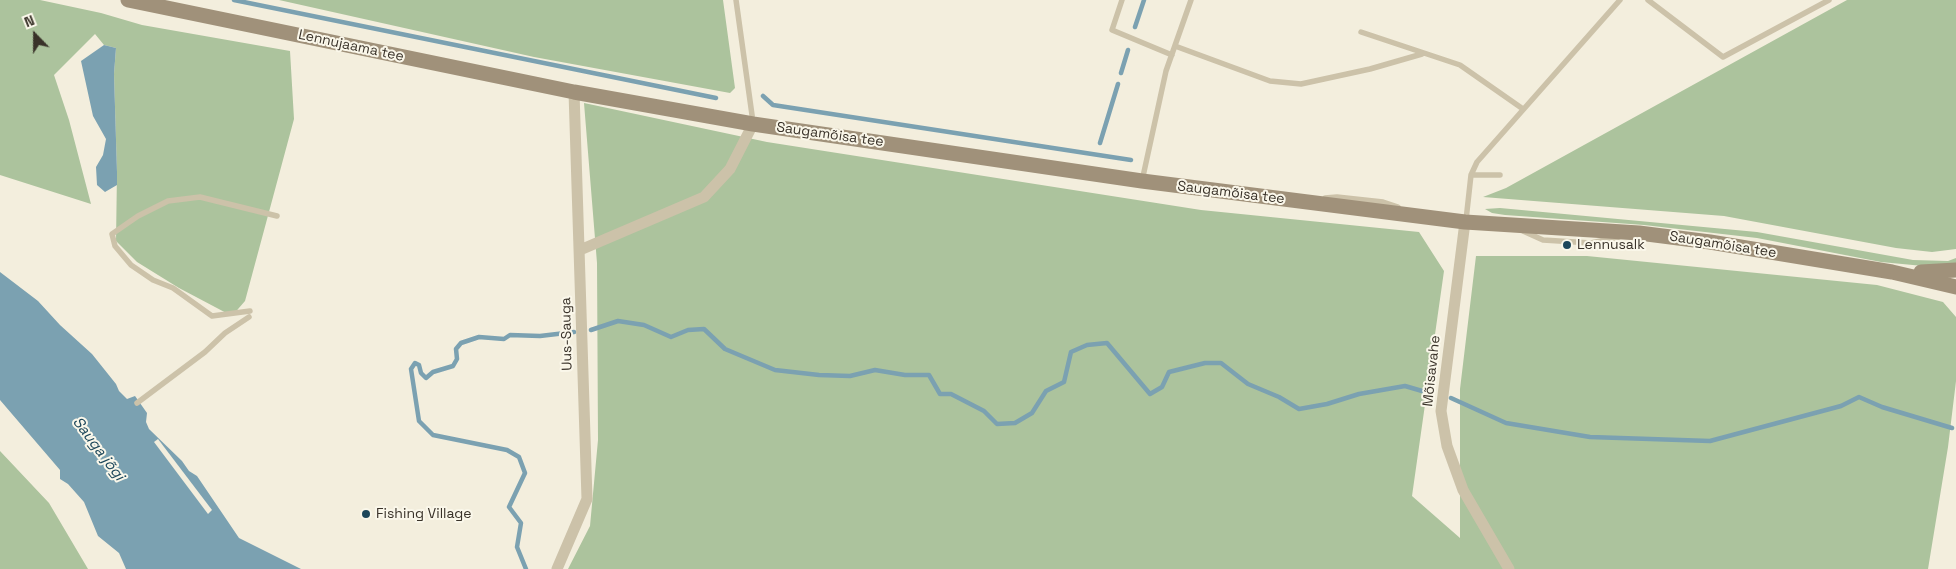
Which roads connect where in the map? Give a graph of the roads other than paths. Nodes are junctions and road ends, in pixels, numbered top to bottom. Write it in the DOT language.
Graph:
graph roads {
  1 [pos="128,0"];
  2 [pos="736,0"];
  3 [pos="1122,0"];
  4 [pos="1191,0"];
  5 [pos="1620,0"];
  6 [pos="1648,0"];
  7 [pos="1829,0"];
  8 [pos="1361,32"];
  9 [pos="1175,46"];
  10 [pos="1422,54"];
  11 [pos="1172,55"];
  12 [pos="574,92"];
  13 [pos="1523,109"];
  14 [pos="753,124"];
  15 [pos="1471,175"];
  16 [pos="1500,175"];
  17 [pos="1142,181"];
  18 [pos="277,216"];
  19 [pos="1465,222"];
  20 [pos="580,250"];
  21 [pos="1956,270"];
  22 [pos="1892,272"];
  23 [pos="1956,287"];
  24 [pos="137,403"];
  25 [pos="557,569"];
  26 [pos="1509,569"];
  1 -- 12 [label="street, Lennujaama tee"];
  2 -- 14 [label="lane"];
  3 -- 11 [label="lane"];
  4 -- 9 [label="lane"];
  5 -- 13 [label="lane"];
  6 -- 7 [label="lane"];
  8 -- 10 [label="lane"];
  9 -- 10 [label="lane"];
  9 -- 11 [label="lane"];
  10 -- 13 [label="lane"];
  11 -- 17 [label="lane"];
  12 -- 14 [label="street, Saugamõisa tee"];
  12 -- 20 [label="street, Uus-Sauga"];
  13 -- 15 [label="lane"];
  14 -- 17 [label="street, Saugamõisa tee"];
  14 -- 20 [label="street"];
  15 -- 16 [label="lane"];
  15 -- 19 [label="lane"];
  17 -- 19 [label="street, Saugamõisa tee"];
  18 -- 24 [label="lane"];
  19 -- 22 [label="street, Saugamõisa tee"];
  19 -- 26 [label="street, Mõisavahe"];
  20 -- 25 [label="street, Uus-Sauga"];
  21 -- 22 [label="street, Saugamõisa tee"];
  22 -- 23 [label="street, Saugamõisa tee"];
}
